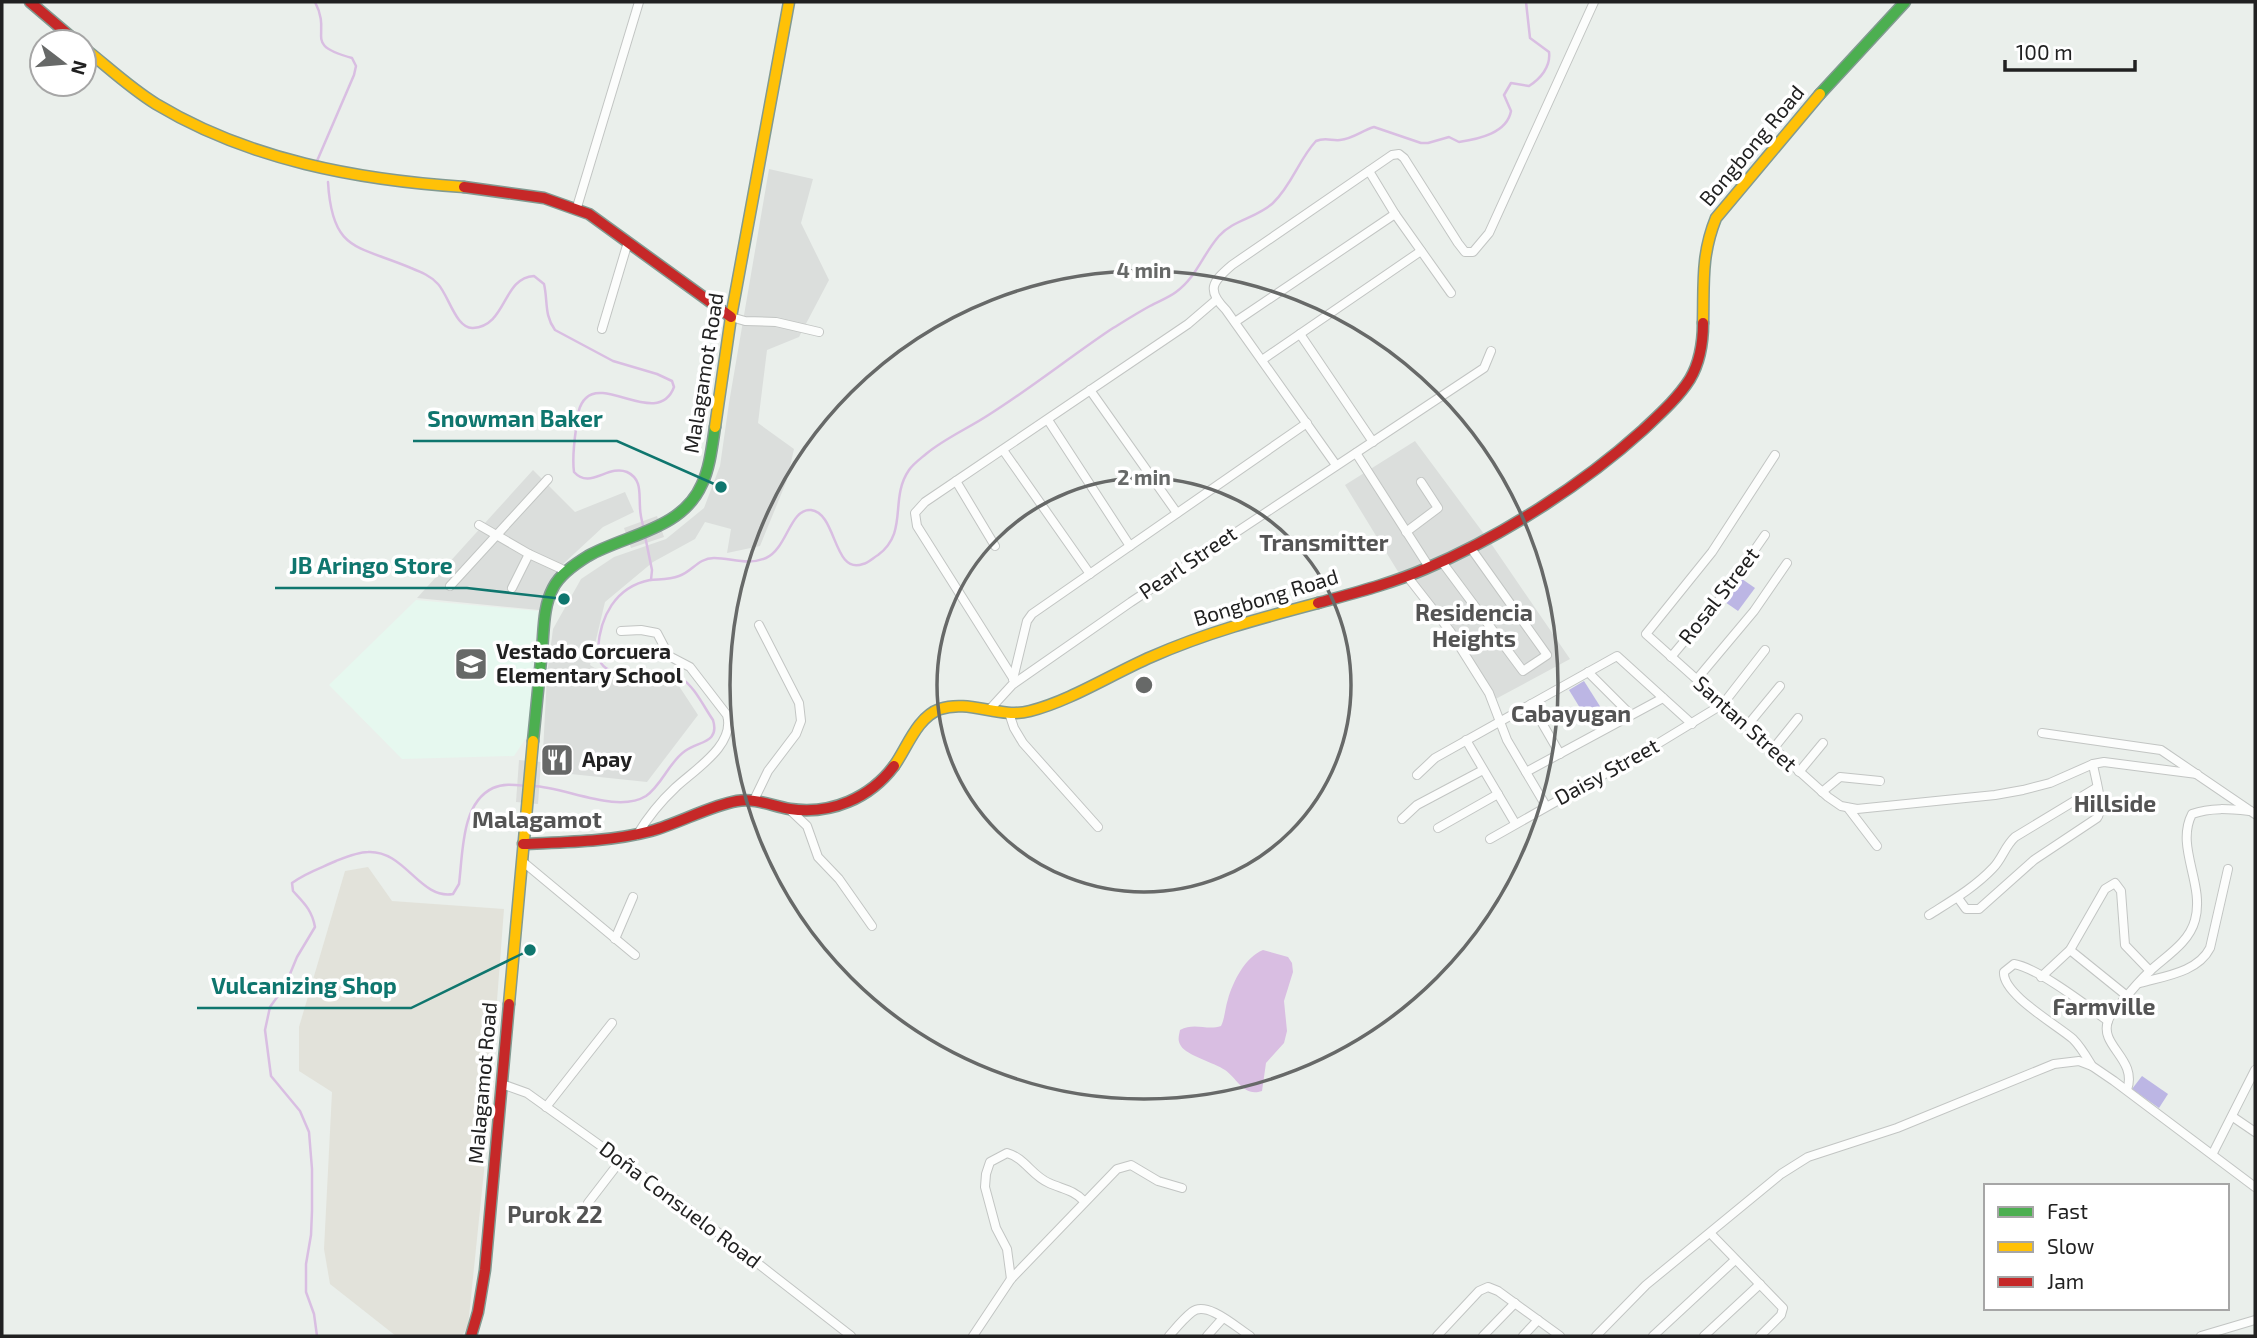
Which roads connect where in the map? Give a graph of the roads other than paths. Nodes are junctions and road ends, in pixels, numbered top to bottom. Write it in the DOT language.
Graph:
graph roads {
  1 [pos="30,2"];
  2 [pos="639,2"];
  3 [pos="789,2"];
  4 [pos="1594,2"];
  5 [pos="1905,2"];
  6 [pos="61,28"];
  7 [pos="98,59"];
  8 [pos="1369,171"];
  9 [pos="577,207"];
  10 [pos="1395,214"];
  11 [pos="628,242"];
  12 [pos="1421,251"];
  13 [pos="1451,293"];
  14 [pos="1216,300"];
  15 [pos="732,317"];
  16 [pos="1235,322"];
  17 [pos="601,329"];
  18 [pos="819,332"];
  19 [pos="1300,334"];
  20 [pos="1491,351"];
  21 [pos="1262,360"];
  22 [pos="1090,390"];
  23 [pos="1048,420"];
  24 [pos="1307,423"];
  25 [pos="1373,442"];
  26 [pos="1003,450"];
  27 [pos="1356,453"];
  28 [pos="1774,455"];
  29 [pos="1336,464"];
  30 [pos="548,479"];
  31 [pos="956,481"];
  32 [pos="1421,482"];
  33 [pos="1177,513"];
  34 [pos="479,525"];
  35 [pos="1406,531"];
  36 [pos="1765,534"];
  37 [pos="495,536"];
  38 [pos="995,546"];
  39 [pos="1130,546"];
  40 [pos="1470,547"];
  41 [pos="529,554"];
  42 [pos="1442,562"];
  43 [pos="1787,563"];
  44 [pos="1429,568"];
  45 [pos="566,571"];
  46 [pos="1090,574"];
  47 [pos="1407,576"];
  48 [pos="450,586"];
  49 [pos="512,588"];
  50 [pos="759,625"];
  51 [pos="621,631"];
  52 [pos="1765,650"];
  53 [pos="1671,656"];
  54 [pos="1588,671"];
  55 [pos="1697,679"];
  56 [pos="1013,681"];
  57 [pos="1780,686"];
  58 [pos="1663,698"];
  59 [pos="1531,704"];
  60 [pos="1723,704"];
  61 [pos="990,709"];
  62 [pos="1009,713"];
  63 [pos="1631,715"];
  64 [pos="1798,718"];
  65 [pos="1499,721"];
  66 [pos="1692,723"];
  67 [pos="1747,726"];
  68 [pos="2042,733"];
  69 [pos="1465,740"];
  70 [pos="1823,743"];
  71 [pos="1773,749"];
  72 [pos="1560,754"];
  73 [pos="2093,764"];
  74 [pos="1483,770"];
  75 [pos="1526,772"];
  76 [pos="1799,772"];
  77 [pos="2197,774"];
  78 [pos="1417,775"];
  79 [pos="1880,781"];
  80 [pos="2096,788"];
  81 [pos="1822,792"];
  82 [pos="1498,794"];
  83 [pos="754,800"];
  84 [pos="1546,806"];
  85 [pos="789,808"];
  86 [pos="1848,808"];
  87 [pos="2253,812"];
  88 [pos="1402,820"];
  89 [pos="1515,823"];
  90 [pos="1098,827"];
  91 [pos="1438,828"];
  92 [pos="637,835"];
  93 [pos="1490,839"];
  94 [pos="523,844"];
  95 [pos="1877,846"];
  96 [pos="522,861"];
  97 [pos="2228,869"];
  98 [pos="633,897"];
  99 [pos="1958,898"];
  100 [pos="1929,915"];
  101 [pos="872,926"];
  102 [pos="615,939"];
  103 [pos="2070,950"];
  104 [pos="635,955"];
  105 [pos="2150,971"];
  106 [pos="2040,977"];
  107 [pos="2138,984"];
  108 [pos="2127,996"];
  109 [pos="2108,1021"];
  110 [pos="612,1023"];
  111 [pos="2092,1066"];
  112 [pos="2255,1070"];
  113 [pos="2253,1082"];
  114 [pos="502,1084"];
  115 [pos="2127,1090"];
  116 [pos="546,1107"];
  117 [pos="2233,1117"];
  118 [pos="2255,1132"];
  119 [pos="2213,1153"];
  120 [pos="621,1160"];
  121 [pos="2255,1187"];
  122 [pos="1182,1188"];
  123 [pos="1084,1201"];
  124 [pos="587,1203"];
  125 [pos="1711,1234"];
  126 [pos="1735,1260"];
  127 [pos="1011,1279"];
  128 [pos="1760,1284"];
  129 [pos="1515,1303"];
  130 [pos="1223,1318"];
  131 [pos="1538,1320"];
  132 [pos="2255,1320"];
  133 [pos="2227,1333"];
  134 [pos="1764,1335"];
  135 [pos="471,1336"];
  136 [pos="851,1336"];
  137 [pos="974,1336"];
  138 [pos="1169,1336"];
  139 [pos="1207,1336"];
  140 [pos="1250,1336"];
  141 [pos="1437,1336"];
  142 [pos="1483,1336"];
  143 [pos="1523,1336"];
  144 [pos="1560,1336"];
  145 [pos="1596,1336"];
  146 [pos="1653,1336"];
  147 [pos="1704,1336"];
  148 [pos="2201,1336"];
  1 -- 6 [label="street"];
  2 -- 9 [label="street"];
  3 -- 15 [label="street, Malagamot Road"];
  4 -- 8 [label="street"];
  5 -- 40 [label="street, Bongbong Road"];
  7 -- 9 [label="street"];
  8 -- 10 [label="street"];
  8 -- 14 [label="street"];
  9 -- 11 [label="street"];
  10 -- 12 [label="street"];
  10 -- 16 [label="street"];
  11 -- 15 [label="street"];
  11 -- 17 [label="street"];
  12 -- 13 [label="street"];
  12 -- 19 [label="street"];
  14 -- 16 [label="street"];
  14 -- 22 [label="street"];
  15 -- 18 [label="street"];
  15 -- 45 [label="street, Malagamot Road"];
  16 -- 21 [label="street"];
  19 -- 21 [label="street"];
  19 -- 25 [label="street"];
  20 -- 25 [label="street, Pearl Street"];
  21 -- 24 [label="street"];
  22 -- 23 [label="street"];
  22 -- 33 [label="street"];
  23 -- 26 [label="street"];
  23 -- 39 [label="street"];
  24 -- 29 [label="street"];
  24 -- 33 [label="street"];
  25 -- 27 [label="street, Pearl Street"];
  26 -- 31 [label="street"];
  26 -- 46 [label="street"];
  27 -- 29 [label="street, Pearl Street"];
  27 -- 35 [label="street"];
  28 -- 53 [label="street, Santan Street"];
  29 -- 56 [label="street, Pearl Street"];
  30 -- 37 [label="street"];
  31 -- 38 [label="street"];
  31 -- 56 [label="street"];
  32 -- 35 [label="street"];
  33 -- 39 [label="street"];
  34 -- 37 [label="street"];
  35 -- 44 [label="street"];
  36 -- 53 [label="street, Rosal Street"];
  37 -- 41 [label="street"];
  37 -- 48 [label="street"];
  39 -- 46 [label="street"];
  40 -- 42 [label="street, Bongbong Road"];
  40 -- 42 [label="street"];
  41 -- 45 [label="street"];
  41 -- 49 [label="street"];
  42 -- 44 [label="street, Bongbong Road"];
  43 -- 55 [label="street"];
  44 -- 47 [label="street, Bongbong Road"];
  45 -- 94 [label="street, Malagamot Road"];
  46 -- 56 [label="street"];
  47 -- 62 [label="street, Bongbong Road"];
  47 -- 65 [label="street"];
  50 -- 83 [label="street"];
  51 -- 92 [label="street"];
  52 -- 60 [label="street"];
  53 -- 55 [label="street, Santan Street"];
  54 -- 58 [label="street"];
  54 -- 59 [label="street"];
  54 -- 63 [label="street"];
  55 -- 60 [label="street, Santan Street"];
  56 -- 61 [label="street, Pearl Street"];
  57 -- 67 [label="street"];
  58 -- 63 [label="street"];
  58 -- 66 [label="street"];
  59 -- 65 [label="street"];
  59 -- 72 [label="street"];
  60 -- 66 [label="street, Daisy Street"];
  60 -- 67 [label="street, Santan Street"];
  61 -- 62 [label="street, Bongbong Road"];
  61 -- 85 [label="street, Bongbong Road"];
  62 -- 90 [label="street"];
  63 -- 72 [label="street"];
  64 -- 71 [label="street"];
  65 -- 69 [label="street"];
  65 -- 75 [label="street"];
  66 -- 84 [label="street, Daisy Street"];
  67 -- 71 [label="street, Santan Street"];
  68 -- 77 [label="street"];
  69 -- 74 [label="street"];
  69 -- 78 [label="street"];
  70 -- 76 [label="street"];
  71 -- 76 [label="street, Santan Street"];
  72 -- 75 [label="street"];
  73 -- 77 [label="street"];
  73 -- 80 [label="street"];
  73 -- 86 [label="street"];
  74 -- 82 [label="street"];
  74 -- 88 [label="street"];
  75 -- 84 [label="street"];
  76 -- 81 [label="street, Santan Street"];
  77 -- 87 [label="street"];
  79 -- 81 [label="street"];
  80 -- 99 [label="street"];
  80 -- 99 [label="street"];
  81 -- 86 [label="street, Santan Street"];
  82 -- 89 [label="street"];
  82 -- 91 [label="street"];
  83 -- 85 [label="street, Bongbong Road"];
  83 -- 92 [label="street, Bongbong Road"];
  84 -- 89 [label="street, Daisy Street"];
  85 -- 101 [label="street"];
  86 -- 95 [label="street"];
  87 -- 105 [label="street"];
  89 -- 93 [label="street, Daisy Street"];
  92 -- 94 [label="street, Bongbong Road"];
  94 -- 96 [label="street, Malagamot Road"];
  96 -- 102 [label="street"];
  96 -- 114 [label="street, Malagamot Road"];
  97 -- 107 [label="street"];
  98 -- 102 [label="street"];
  99 -- 100 [label="street"];
  102 -- 104 [label="street"];
  103 -- 105 [label="street"];
  103 -- 106 [label="street"];
  103 -- 108 [label="street"];
  105 -- 107 [label="street"];
  106 -- 109 [label="street"];
  106 -- 111 [label="street"];
  107 -- 108 [label="street"];
  108 -- 109 [label="street"];
  109 -- 115 [label="street"];
  110 -- 116 [label="street"];
  111 -- 115 [label="street"];
  111 -- 125 [label="street"];
  112 -- 113 [label="street"];
  113 -- 117 [label="street"];
  114 -- 116 [label="street, Doña Consuelo Road"];
  114 -- 135 [label="street, Malagamot Road"];
  115 -- 119 [label="street"];
  116 -- 120 [label="street, Doña Consuelo Road"];
  117 -- 118 [label="street"];
  117 -- 119 [label="street"];
  119 -- 121 [label="street"];
  120 -- 124 [label="street"];
  120 -- 136 [label="street, Doña Consuelo Road"];
  122 -- 123 [label="street"];
  123 -- 127 [label="street"];
  123 -- 127 [label="street"];
  125 -- 126 [label="street"];
  125 -- 145 [label="street"];
  126 -- 128 [label="street"];
  126 -- 146 [label="street"];
  127 -- 137 [label="street"];
  128 -- 134 [label="street"];
  128 -- 147 [label="street"];
  129 -- 131 [label="street"];
  129 -- 141 [label="street"];
  129 -- 142 [label="street"];
  130 -- 138 [label="street"];
  130 -- 139 [label="street"];
  130 -- 140 [label="street"];
  131 -- 143 [label="street"];
  131 -- 144 [label="street"];
  132 -- 133 [label="street"];
  133 -- 148 [label="street"];
}
